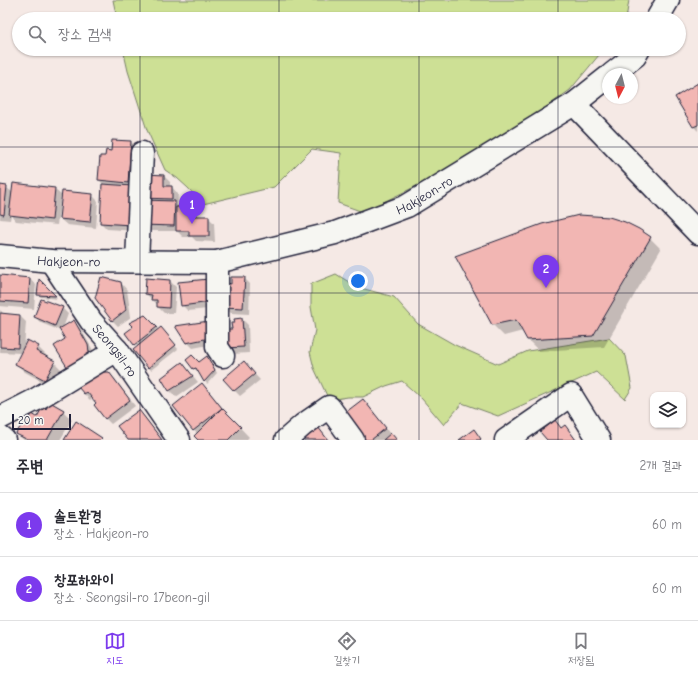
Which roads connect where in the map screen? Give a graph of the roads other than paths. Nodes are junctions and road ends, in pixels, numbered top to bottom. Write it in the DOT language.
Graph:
graph roads {
  1 [pos="668,0"];
  2 [pos="661,12"];
  3 [pos="634,56"];
  4 [pos="619,68"];
  5 [pos="602,82"];
  6 [pos="574,104"];
  7 [pos="142,153"];
  8 [pos="698,233"];
  9 [pos="0,256"];
  10 [pos="51,261"];
  11 [pos="137,261"];
  12 [pos="217,262"];
  13 [pos="117,350"];
  14 [pos="223,356"];
  15 [pos="0,418"];
  16 [pos="0,437"];
  17 [pos="4,440"];
  18 [pos="179,440"];
  19 [pos="286,440"];
  20 [pos="352,440"];
  21 [pos="506,440"];
  22 [pos="599,440"];
  1 -- 2 [label="street"];
  3 -- 4 [label="street"];
  5 -- 6 [label="street, Hakjeon-ro"];
  6 -- 8 [label="street"];
  6 -- 12 [label="street, Hakjeon-ro"];
  7 -- 11 [label="street"];
  9 -- 10 [label="street, Hakjeon-ro"];
  10 -- 11 [label="street, Hakjeon-ro"];
  10 -- 13 [label="street, Seongsil-ro"];
  11 -- 12 [label="street, Hakjeon-ro"];
  12 -- 14 [label="street"];
  13 -- 15 [label="street"];
  13 -- 18 [label="street, Seongsil-ro"];
  16 -- 17 [label="street"];
  19 -- 20 [label="street"];
  21 -- 22 [label="street"];
}
